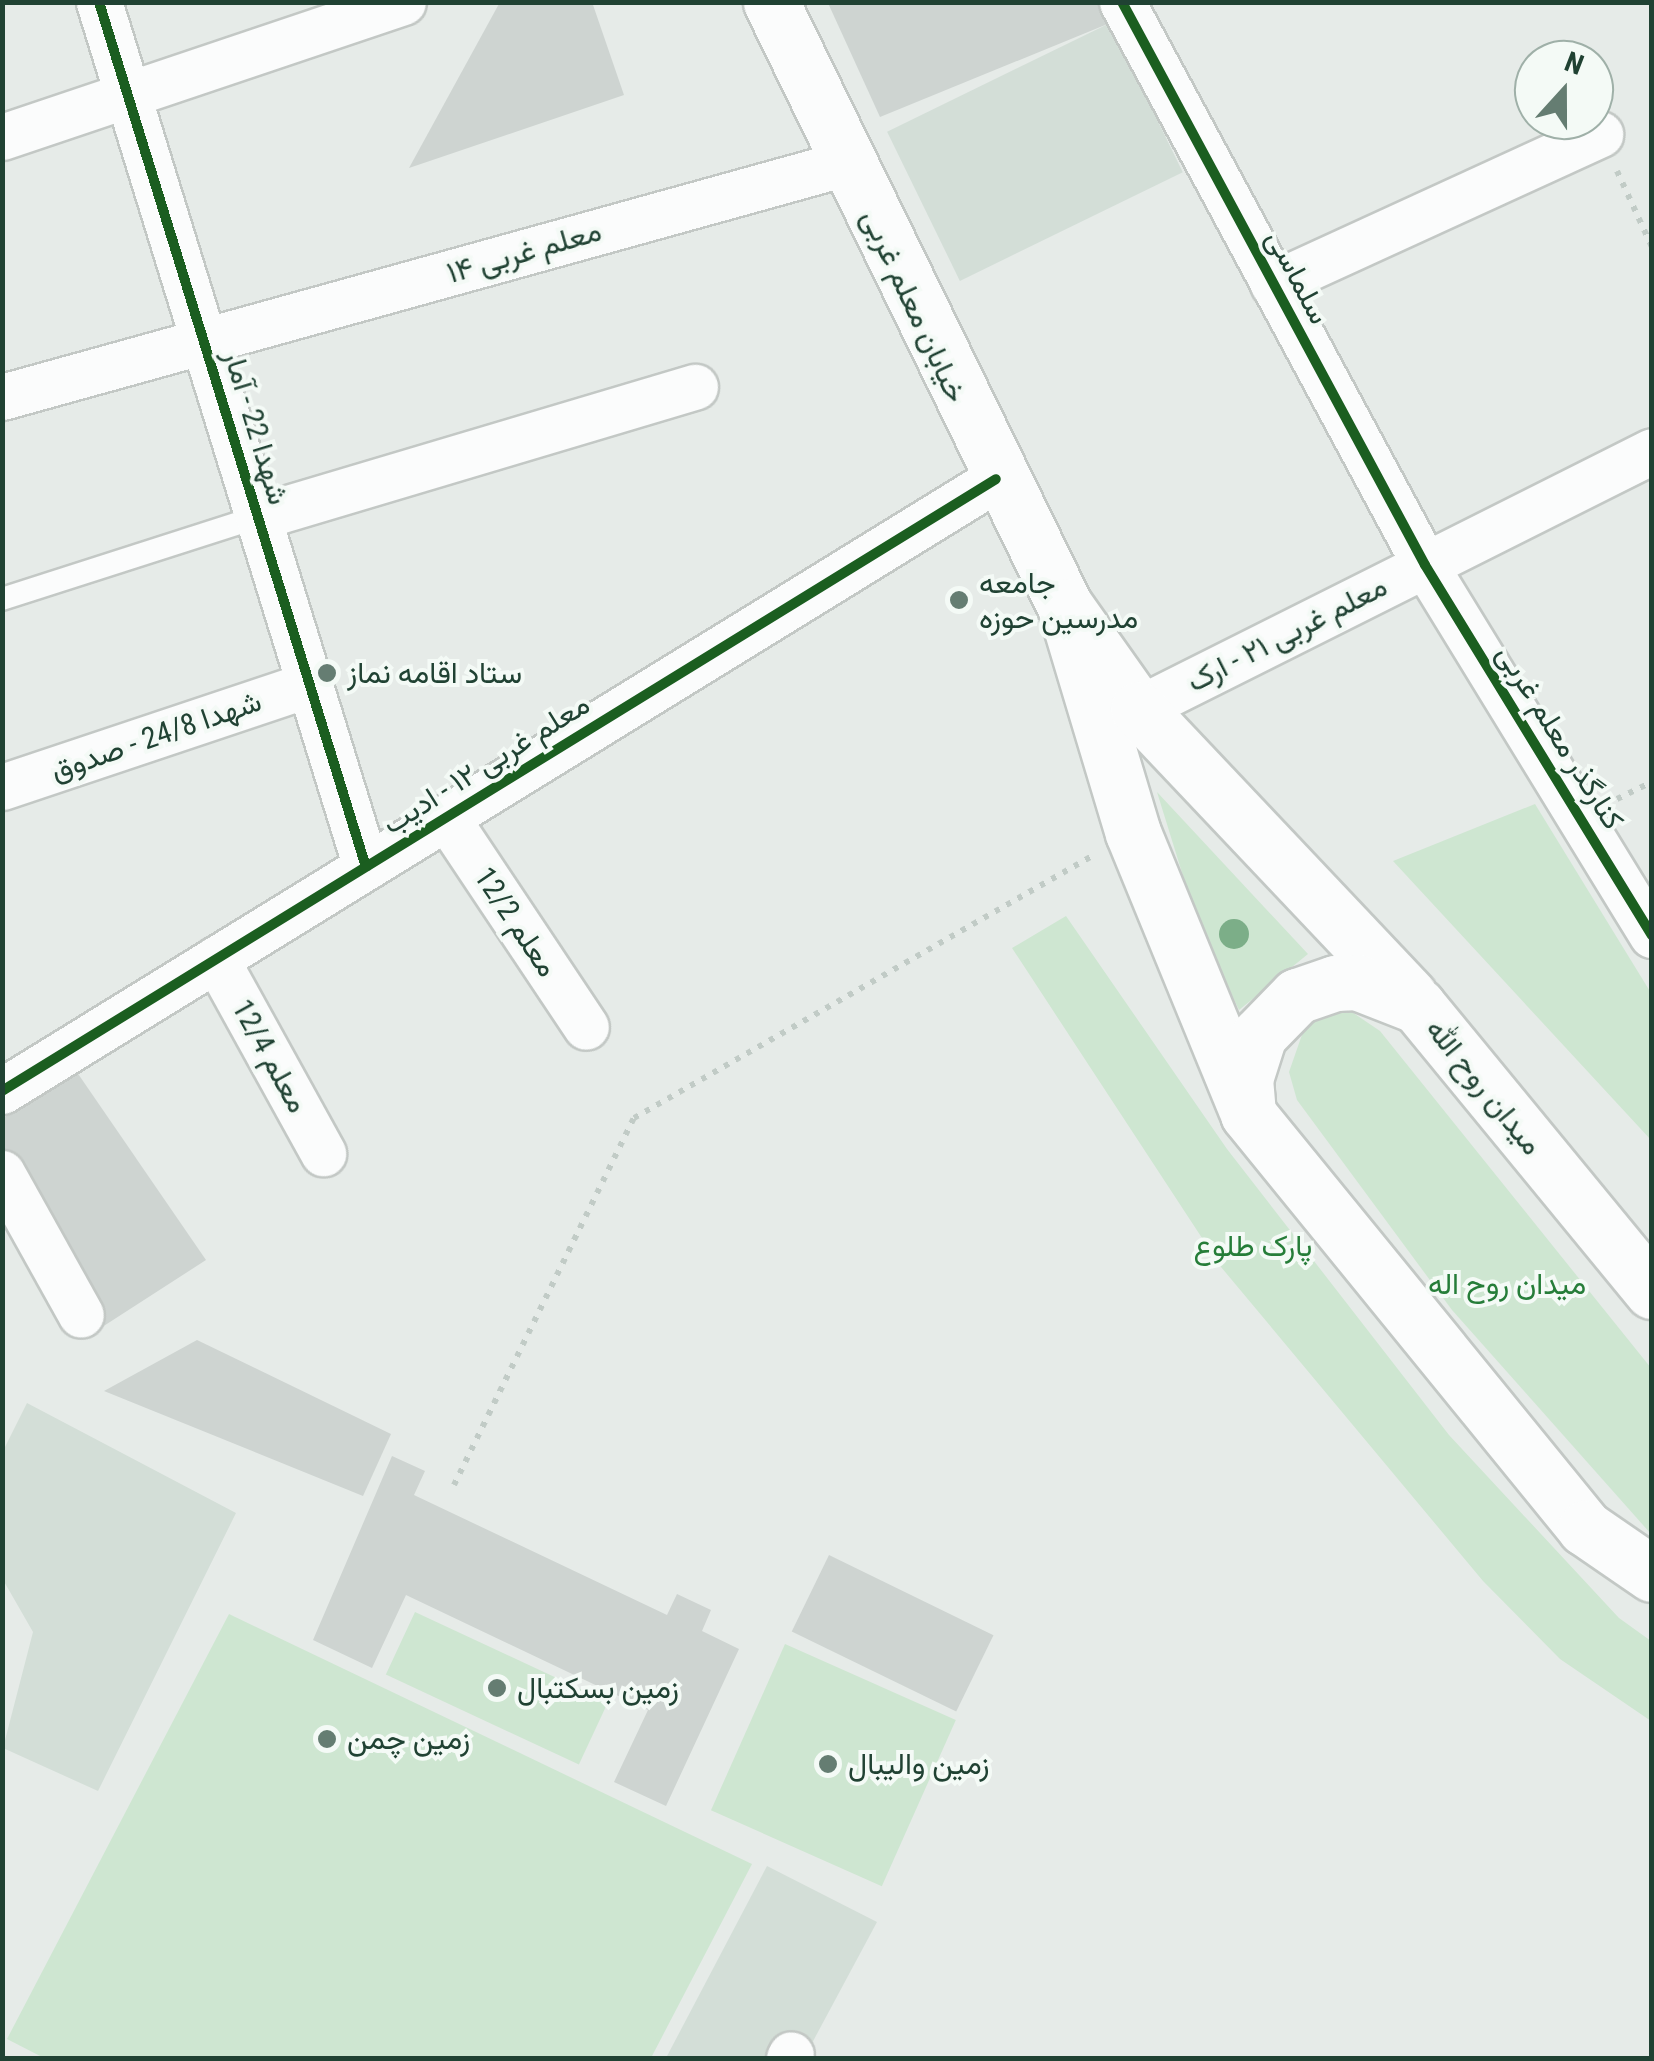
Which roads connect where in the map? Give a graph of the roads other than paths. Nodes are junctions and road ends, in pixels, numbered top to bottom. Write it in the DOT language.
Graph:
graph roads {
  1 [pos="99,2"];
  2 [pos="403,2"];
  3 [pos="771,2"];
  4 [pos="1133,6"];
  5 [pos="127,99"];
  6 [pos="2,137"];
  7 [pos="1587,140"];
  8 [pos="846,163"];
  9 [pos="1273,284"];
  10 [pos="203,341"];
  11 [pos="695,388"];
  12 [pos="2,396"];
  13 [pos="1652,452"];
  14 [pos="996,479"];
  15 [pos="258,518"];
  16 [pos="1424,565"];
  17 [pos="2,599"];
  18 [pos="1064,606"];
  19 [pos="310,684"];
  20 [pos="1138,709"];
  21 [pos="2,788"];
  22 [pos="446,818"];
  23 [pos="366,867"];
  24 [pos="1646,916"];
  25 [pos="216,959"];
  26 [pos="1418,1006"];
  27 [pos="586,1027"];
  28 [pos="2,1090"];
  29 [pos="1248,1114"];
  30 [pos="323,1153"];
  31 [pos="2,1173"];
  32 [pos="1652,1292"];
  33 [pos="81,1315"];
  34 [pos="1652,1574"];
  1 -- 5 [label="street, شهدا 22 - آمار"];
  2 -- 5 [label="street"];
  3 -- 8 [label="main road, خیابان معلم غربی"];
  4 -- 9 [label="street, سلماسی"];
  5 -- 6 [label="street"];
  5 -- 10 [label="street, شهدا 22 - آمار"];
  7 -- 9 [label="street"];
  8 -- 10 [label="street, معلم غربی ۱۴"];
  8 -- 14 [label="main road, خیابان معلم غربی"];
  9 -- 16 [label="street, سلماسی"];
  10 -- 12 [label="street, معلم غربی ۱۴"];
  10 -- 15 [label="street, شهدا 22 - آمار"];
  11 -- 15 [label="street"];
  13 -- 16 [label="street, معلم غربی ۲۱ - ارک"];
  14 -- 18 [label="main road, خیابان معلم غربی"];
  14 -- 22 [label="street, معلم غربی ۱۲ - ادیب"];
  15 -- 17 [label="lane"];
  15 -- 19 [label="street, شهدا 22 - آمار"];
  16 -- 20 [label="street, معلم غربی ۲۱ - ارک"];
  16 -- 24 [label="street, کنارگذر معلم غربی"];
  18 -- 20 [label="main road, خیابان معلم غربی"];
  18 -- 29 [label="main road, خیابان معلم غربی"];
  19 -- 21 [label="street, شهدا 24/8 - صدوق"];
  19 -- 23 [label="street, شهدا 22 - آمار"];
  20 -- 26 [label="main road, خیابان معلم غربی"];
  22 -- 23 [label="street, معلم غربی ۱۲ - ادیب"];
  22 -- 27 [label="street, معلم 12/2"];
  23 -- 25 [label="street, معلم غربی ۱۲ - ادیب"];
  25 -- 28 [label="street, معلم غربی ۱۲ - ادیب"];
  25 -- 30 [label="street, معلم 12/4"];
  26 -- 29 [label="main road, میدان روح الله"];
  26 -- 32 [label="main road, میدان روح الله"];
  29 -- 34 [label="main road"];
  31 -- 33 [label="street"];
}
